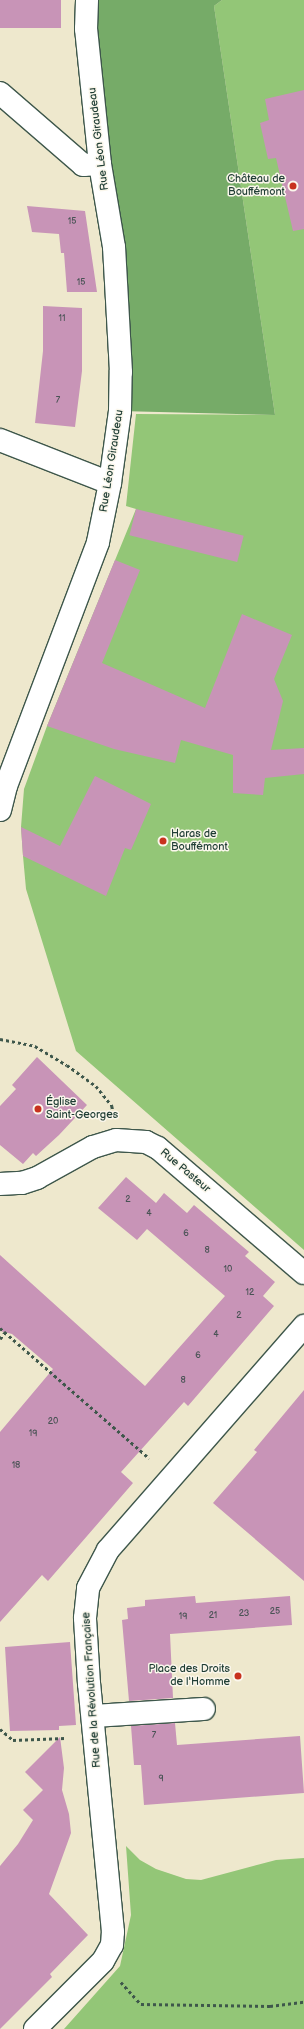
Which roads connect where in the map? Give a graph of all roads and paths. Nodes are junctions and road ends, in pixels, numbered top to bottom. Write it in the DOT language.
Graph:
graph roads {
  1 [pos="88,0"];
  2 [pos="0,93"];
  3 [pos="100,164"];
  4 [pos="0,440"];
  5 [pos="110,483"];
  6 [pos="3,784"];
  7 [pos="0,810"];
  8 [pos="0,1039"];
  9 [pos="116,1140"];
  10 [pos="0,1184"];
  11 [pos="304,1273"];
  12 [pos="304,1326"];
  13 [pos="0,1328"];
  14 [pos="5,1332"];
  15 [pos="0,1339"];
  16 [pos="171,1477"];
  17 [pos="204,1709"];
  18 [pos="93,1716"];
  19 [pos="0,1729"];
  20 [pos="96,1745"];
  21 [pos="103,1961"];
  22 [pos="304,2002"];
  23 [pos="35,2029"];
  1 -- 3 [label="street, Rue Léon Giraudeau"];
  2 -- 3 [label="street"];
  3 -- 5 [label="street, Rue Léon Giraudeau"];
  4 -- 5 [label="street"];
  5 -- 6 [label="street, Rue Léon Giraudeau"];
  6 -- 7 [label="street, Rue Léon Giraudeau"];
  8 -- 9 [label="path"];
  9 -- 10 [label="street, Rue Pasteur"];
  9 -- 11 [label="street, Rue Pasteur"];
  12 -- 16 [label="street, Rue de la Révolution Française"];
  13 -- 14 [label="path"];
  14 -- 15 [label="path"];
  14 -- 16 [label="path"];
  16 -- 18 [label="street, Rue de la Révolution Française"];
  17 -- 18 [label="street"];
  18 -- 20 [label="street, Rue de la Révolution Française"];
  19 -- 20 [label="path"];
  20 -- 21 [label="street, Rue de la Révolution Française"];
  21 -- 22 [label="path"];
  21 -- 23 [label="street, Rue de la Révolution Française"];
}
